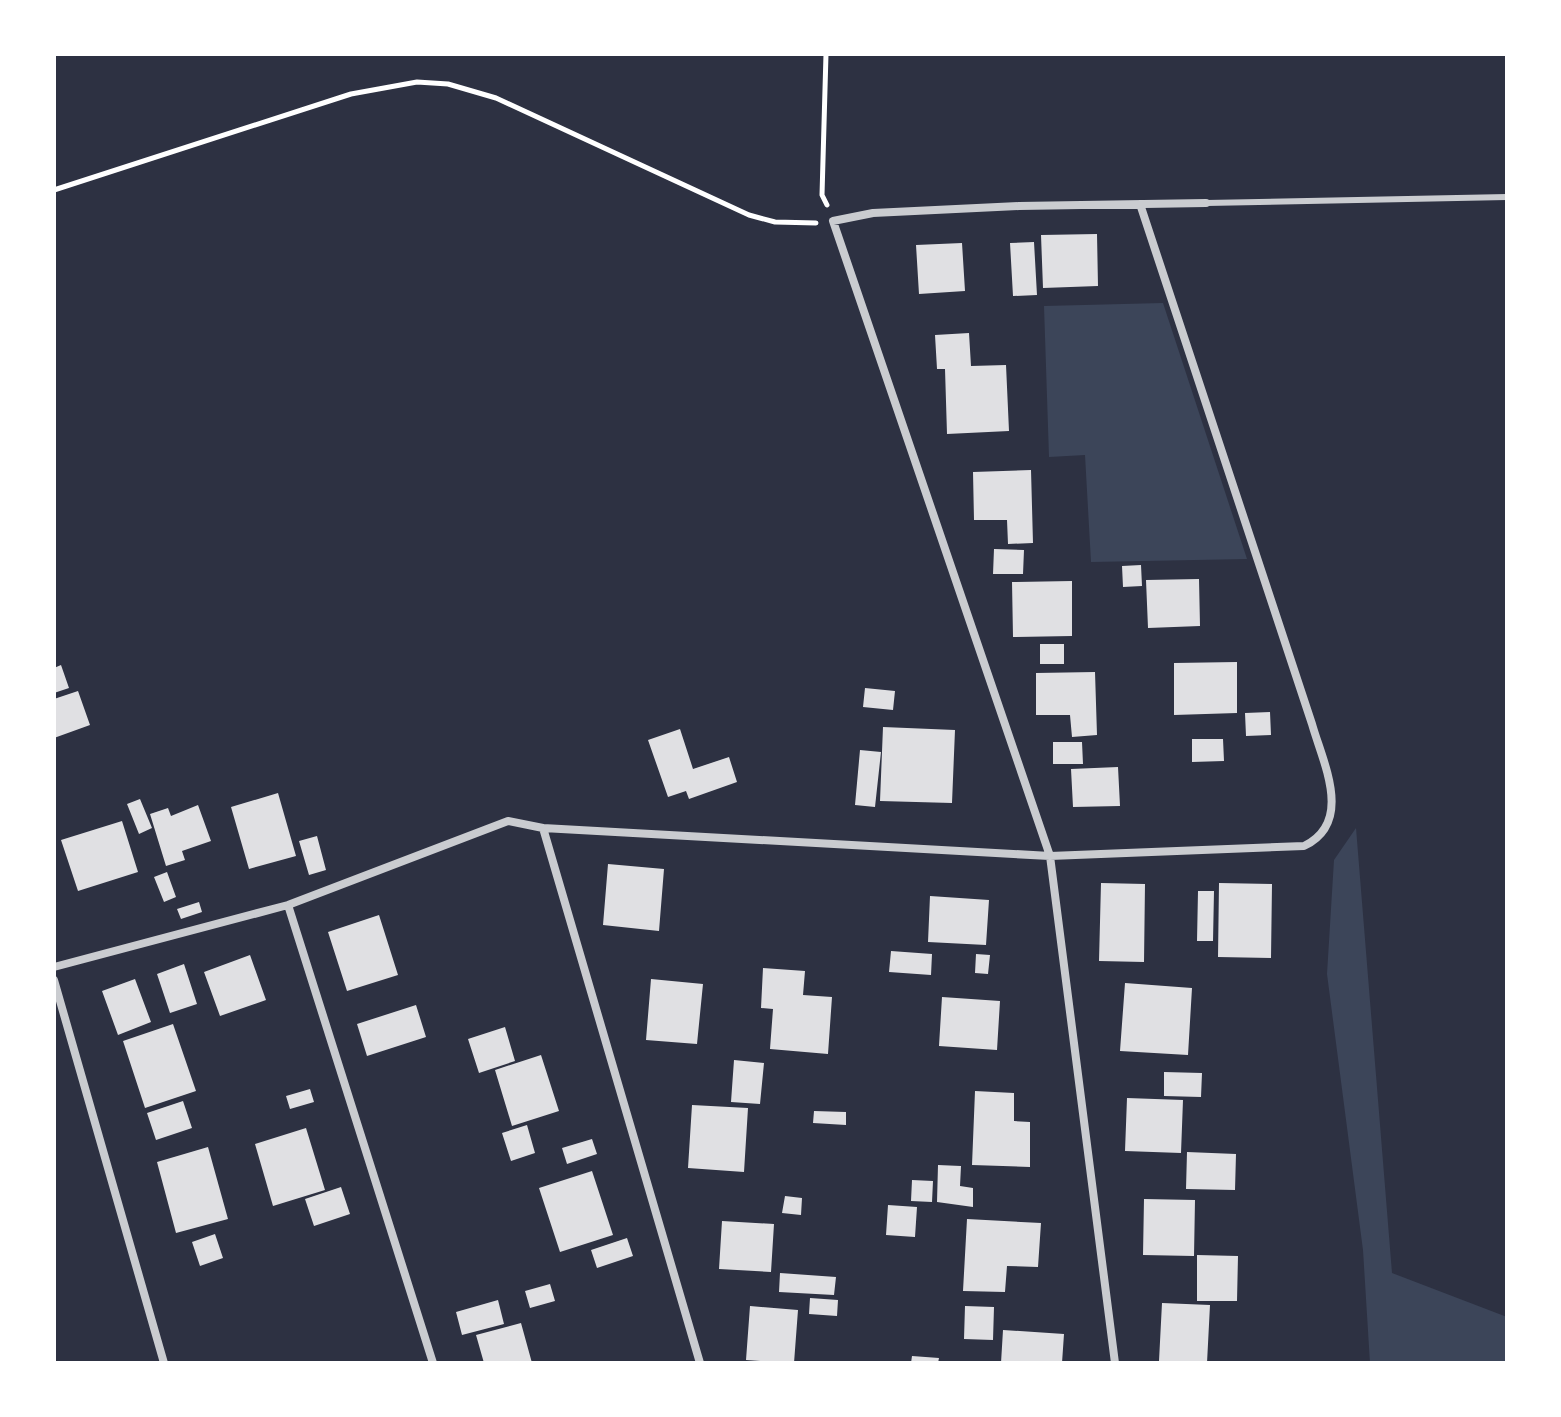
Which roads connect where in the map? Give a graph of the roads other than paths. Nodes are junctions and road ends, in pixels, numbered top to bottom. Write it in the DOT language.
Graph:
graph roads {
  1 [pos="1507,197"];
  2 [pos="1206,203"];
  3 [pos="1140,204"];
  4 [pos="543,828"];
  5 [pos="1050,856"];
  6 [pos="288,905"];
  7 [pos="54,967"];
  8 [pos="54,980"];
  9 [pos="164,1363"];
  10 [pos="433,1363"];
  11 [pos="700,1363"];
  12 [pos="1115,1363"];
  1 -- 2 [label="lane"];
  2 -- 3 [label="street"];
  3 -- 5 [label="street"];
  3 -- 5 [label="street"];
  4 -- 5 [label="street"];
  4 -- 6 [label="street"];
  4 -- 11 [label="street"];
  5 -- 12 [label="street"];
  6 -- 7 [label="street"];
  6 -- 10 [label="street"];
  8 -- 9 [label="street"];
}
